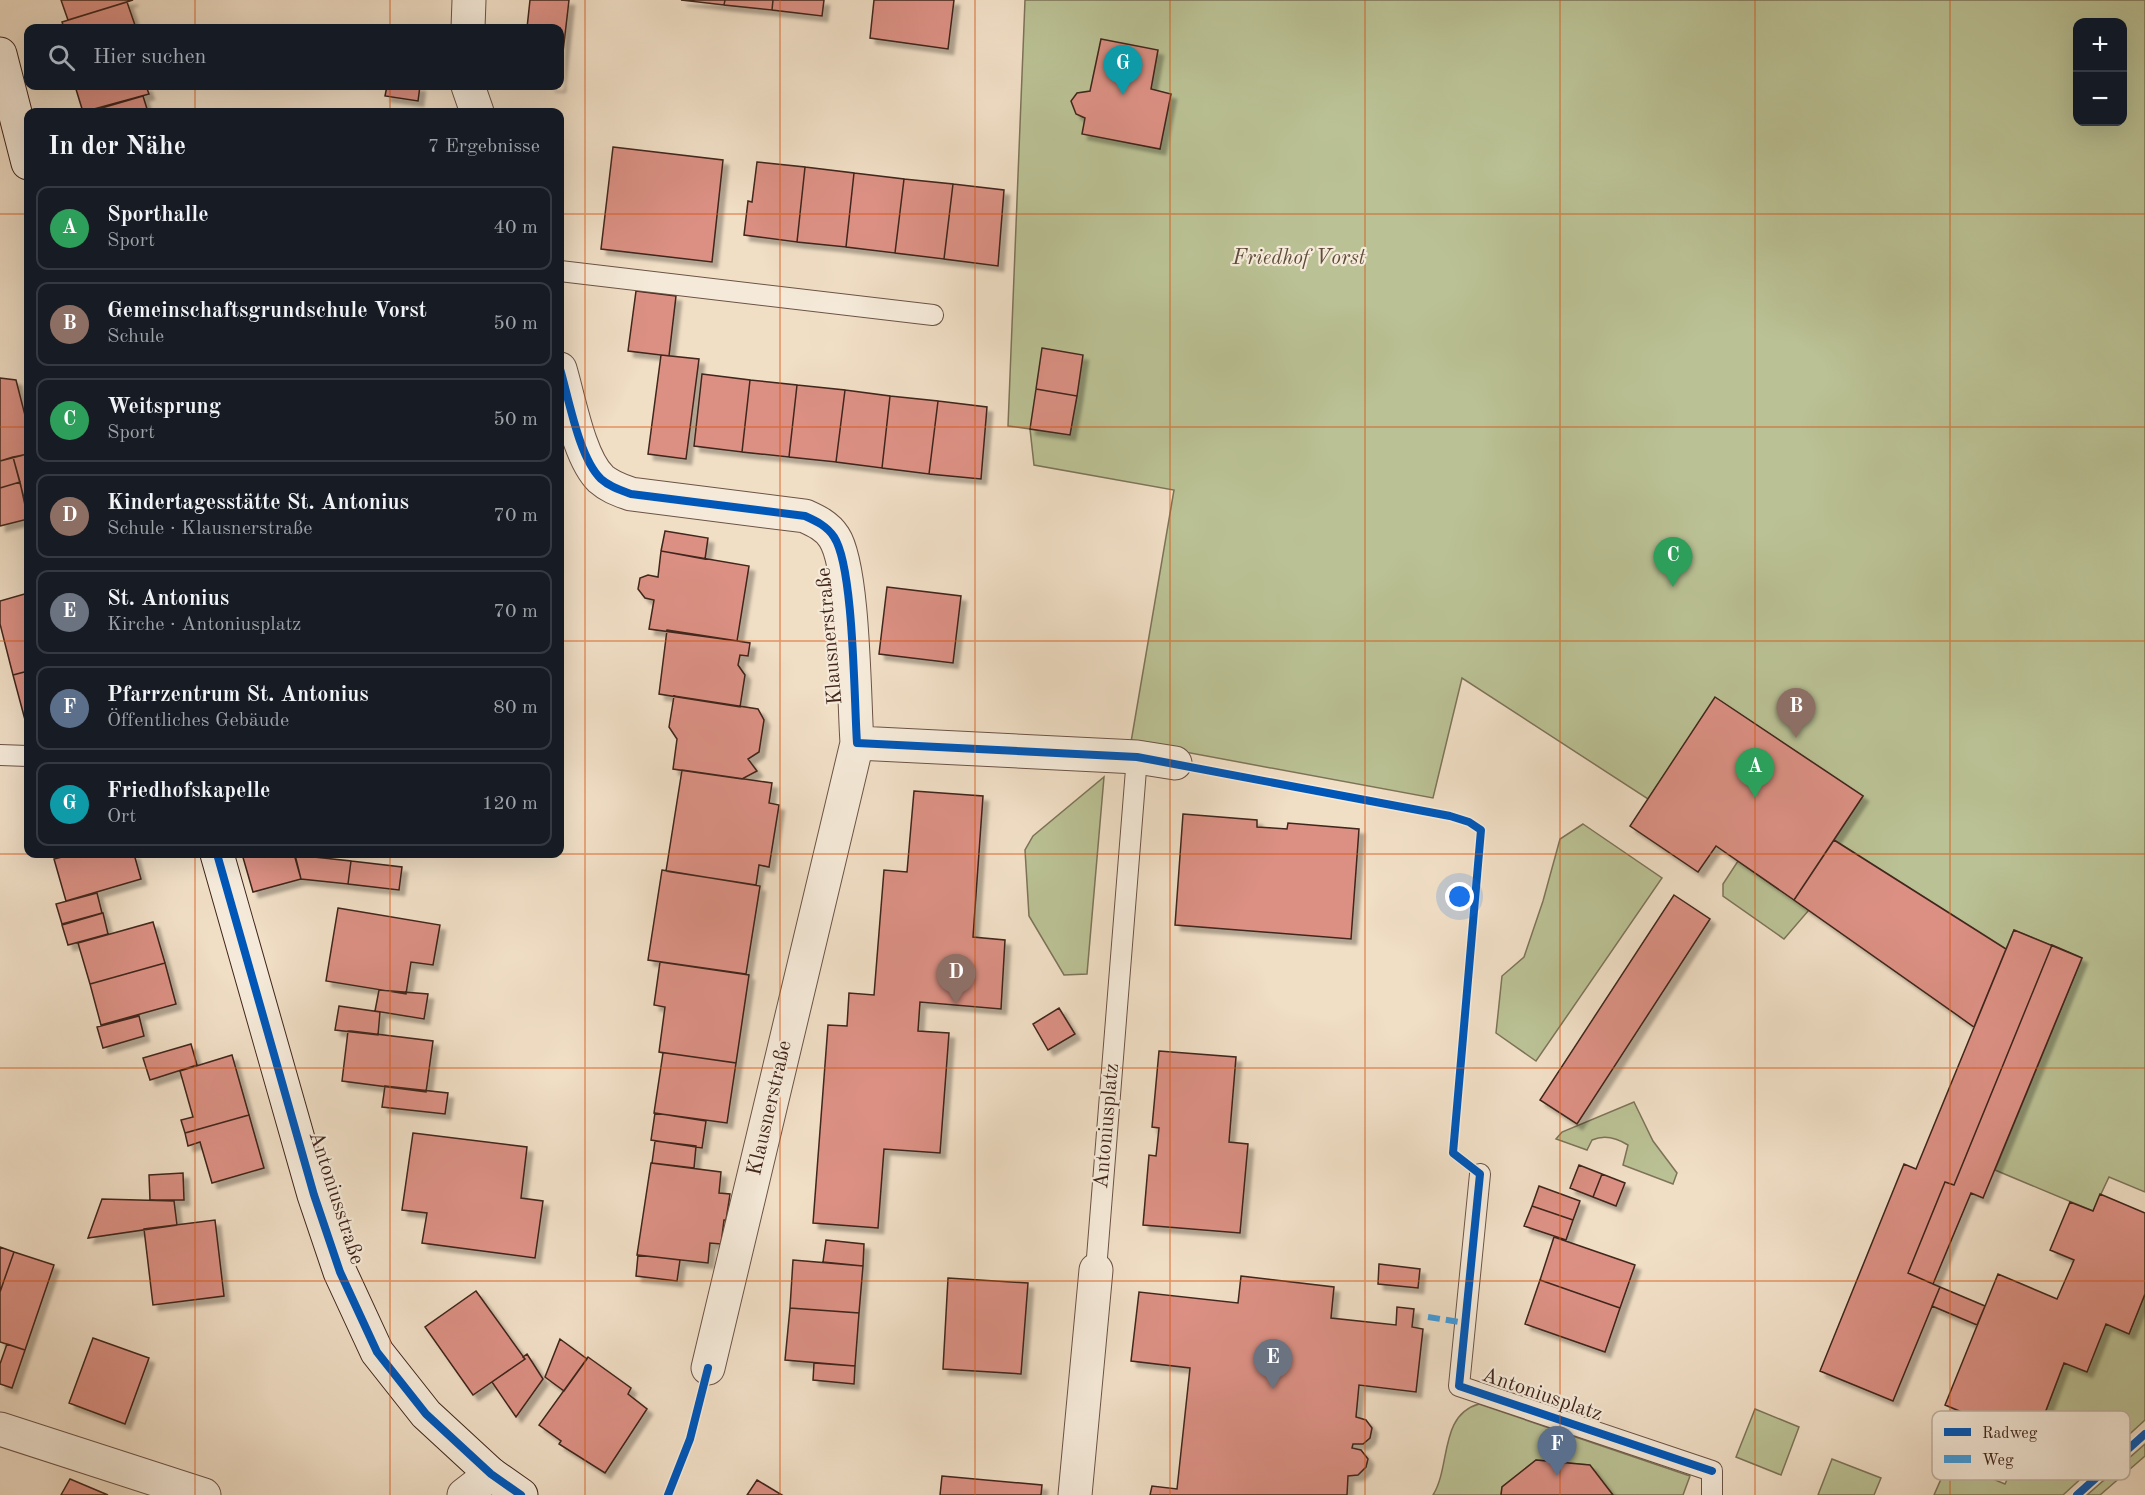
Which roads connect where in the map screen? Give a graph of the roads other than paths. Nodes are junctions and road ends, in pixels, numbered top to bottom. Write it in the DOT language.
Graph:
graph roads {
  1 [pos="469,0"];
  2 [pos="468,24"];
  3 [pos="0,54"];
  4 [pos="469,90"];
  5 [pos="476,108"];
  6 [pos="24,147"];
  7 [pos="564,271"];
  8 [pos="933,315"];
  9 [pos="564,382"];
  10 [pos="857,743"];
  11 [pos="0,755"];
  12 [pos="24,756"];
  13 [pos="1137,757"];
  14 [pos="1175,763"];
  15 [pos="219,858"];
  16 [pos="1480,1174"];
  17 [pos="1096,1270"];
  18 [pos="708,1368"];
  19 [pos="0,1429"];
  20 [pos="491,1474"];
  21 [pos="204,1495"];
  22 [pos="464,1495"];
  23 [pos="522,1495"];
  24 [pos="1076,1495"];
  25 [pos="1712,1495"];
  1 -- 2 [label="street"];
  3 -- 6 [label="street"];
  4 -- 5 [label="street"];
  7 -- 8 [label="lane"];
  9 -- 10 [label="street, Klausnerstraße"];
  10 -- 13 [label="street"];
  10 -- 18 [label="street, Klausnerstraße"];
  11 -- 12 [label="lane"];
  13 -- 14 [label="street"];
  13 -- 17 [label="lane, Antoniusplatz"];
  15 -- 20 [label="street, Antoniusstraße"];
  16 -- 25 [label="lane, Antoniusplatz"];
  17 -- 24 [label="street, Antoniusplatz"];
  19 -- 21 [label="street"];
  20 -- 22 [label="street"];
  20 -- 23 [label="street, Antoniusstraße"];
}
